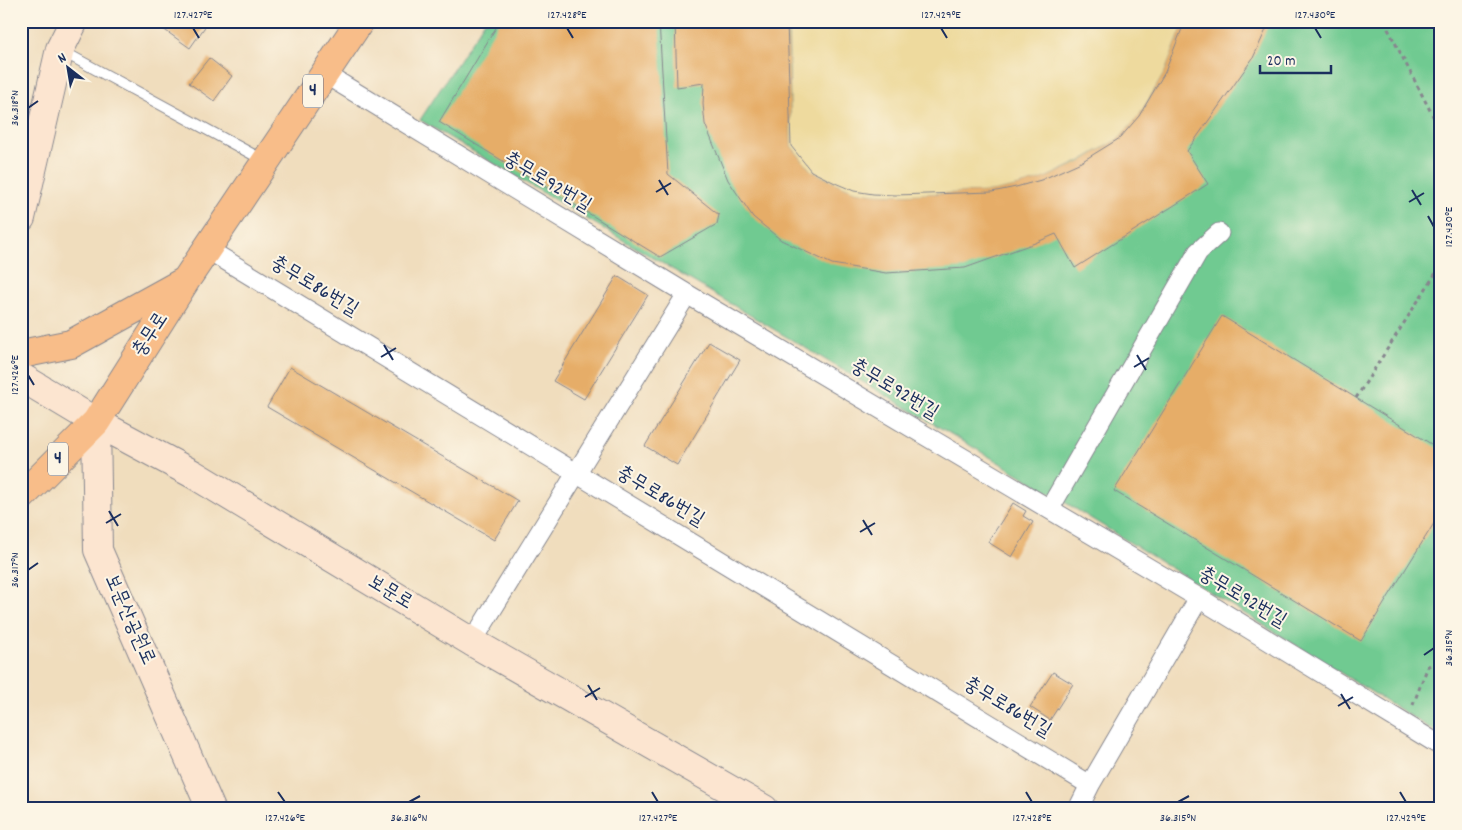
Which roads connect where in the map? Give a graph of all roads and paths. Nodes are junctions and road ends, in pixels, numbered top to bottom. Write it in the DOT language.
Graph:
graph roads {
  1 [pos="74,21"];
  2 [pos="360,21"];
  3 [pos="1386,21"];
  4 [pos="60,49"];
  5 [pos="324,74"];
  6 [pos="1441,128"];
  7 [pos="266,161"];
  8 [pos="21,218"];
  9 [pos="1219,233"];
  10 [pos="207,249"];
  11 [pos="1441,266"];
  12 [pos="186,280"];
  13 [pos="687,294"];
  14 [pos="21,354"];
  15 [pos="21,377"];
  16 [pos="1356,398"];
  17 [pos="96,422"];
  18 [pos="576,472"];
  19 [pos="21,497"];
  20 [pos="1050,508"];
  21 [pos="1199,598"];
  22 [pos="472,642"];
  23 [pos="1441,663"];
  24 [pos="1405,724"];
  25 [pos="1441,746"];
  26 [pos="1090,784"];
  27 [pos="214,807"];
  28 [pos="761,808"];
  29 [pos="1078,809"];
  1 -- 4 [label="main road"];
  2 -- 5 [label="main road, 충무로 / 4"];
  3 -- 6 [label="path"];
  4 -- 7 [label="lane"];
  4 -- 8 [label="main road"];
  5 -- 7 [label="main road, 충무로 / 4"];
  5 -- 13 [label="street, 충무로92번길"];
  7 -- 10 [label="main road, 충무로 / 4"];
  9 -- 20 [label="street"];
  10 -- 12 [label="main road, 충무로 / 4"];
  10 -- 18 [label="street, 충무로86번길"];
  11 -- 16 [label="path"];
  12 -- 14 [label="main road"];
  12 -- 17 [label="main road, 충무로 / 4"];
  13 -- 18 [label="street"];
  13 -- 20 [label="street, 충무로92번길"];
  15 -- 17 [label="main road, 보문로"];
  17 -- 19 [label="main road, 충무로 / 4"];
  17 -- 22 [label="main road, 보문로"];
  17 -- 27 [label="main road, 보문산공원로"];
  18 -- 22 [label="street"];
  18 -- 26 [label="street, 충무로86번길"];
  20 -- 21 [label="street, 충무로92번길"];
  21 -- 24 [label="street, 충무로92번길"];
  21 -- 26 [label="street"];
  22 -- 28 [label="main road, 보문로"];
  23 -- 24 [label="path"];
  24 -- 25 [label="street, 충무로92번길"];
  26 -- 29 [label="street"];
}
